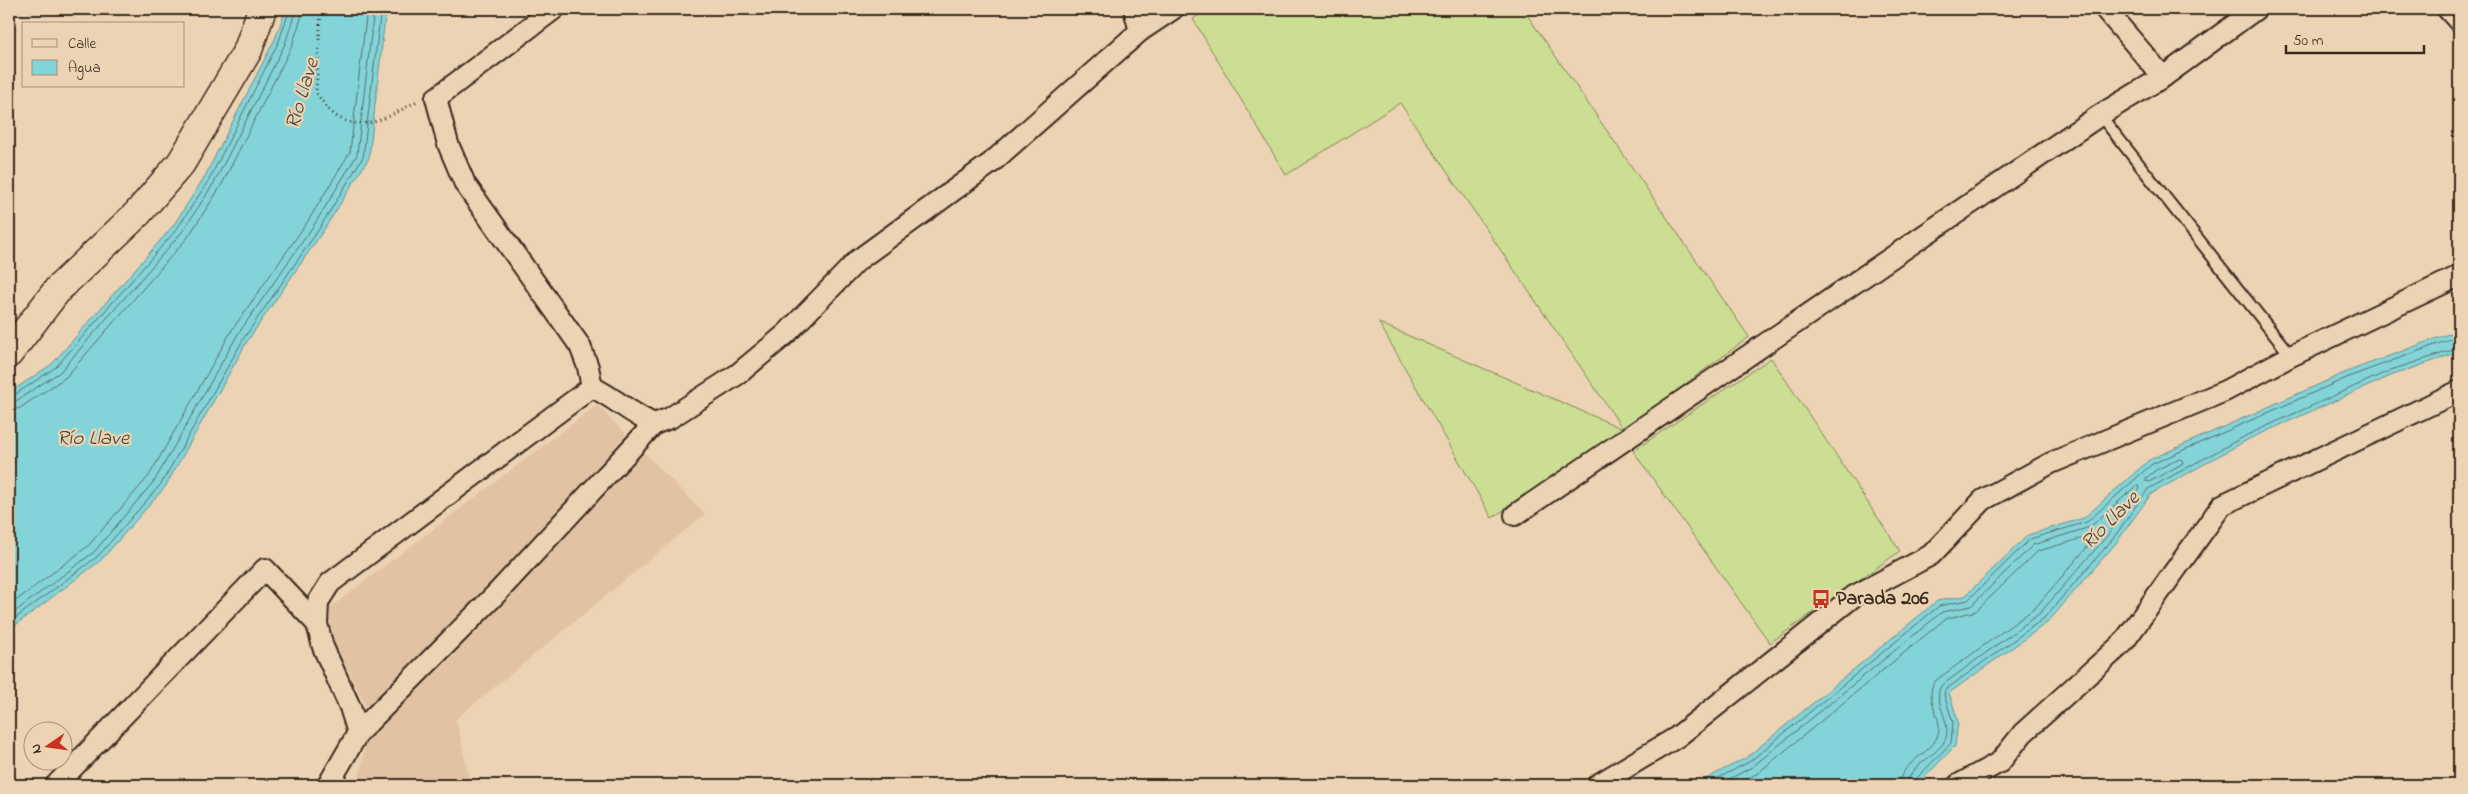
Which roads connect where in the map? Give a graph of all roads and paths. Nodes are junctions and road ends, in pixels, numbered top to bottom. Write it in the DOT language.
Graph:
graph roads {
  1 [pos="262,9"];
  2 [pos="321,9"];
  3 [pos="554,9"];
  4 [pos="1134,9"];
  5 [pos="1172,9"];
  6 [pos="2105,9"];
  7 [pos="2256,9"];
  8 [pos="2440,9"];
  9 [pos="2459,29"];
  10 [pos="1140,31"];
  11 [pos="2163,77"];
  12 [pos="436,98"];
  13 [pos="2100,115"];
  14 [pos="2459,276"];
  15 [pos="9,353"];
  16 [pos="2291,356"];
  17 [pos="592,387"];
  18 [pos="2459,391"];
  19 [pos="654,424"];
  20 [pos="1515,515"];
  21 [pos="317,624"];
  22 [pos="358,733"];
  23 [pos="56,785"];
  24 [pos="328,785"];
  25 [pos="1597,785"];
  26 [pos="1958,785"];
  1 -- 15 [label="street"];
  2 -- 12 [label="path"];
  3 -- 12 [label="street"];
  4 -- 10 [label="street"];
  5 -- 10 [label="street"];
  6 -- 11 [label="street"];
  7 -- 11 [label="street"];
  8 -- 9 [label="lane"];
  10 -- 19 [label="street"];
  11 -- 13 [label="street"];
  12 -- 17 [label="street"];
  13 -- 16 [label="lane"];
  13 -- 20 [label="street"];
  14 -- 16 [label="street"];
  16 -- 25 [label="street"];
  17 -- 19 [label="street"];
  17 -- 21 [label="street"];
  18 -- 26 [label="street"];
  19 -- 22 [label="street"];
  21 -- 22 [label="street"];
  21 -- 23 [label="street"];
  22 -- 24 [label="street"];
}
